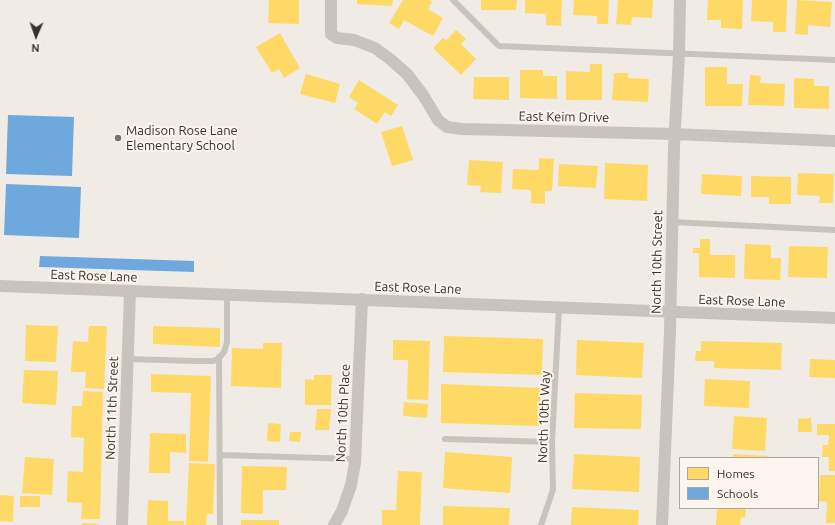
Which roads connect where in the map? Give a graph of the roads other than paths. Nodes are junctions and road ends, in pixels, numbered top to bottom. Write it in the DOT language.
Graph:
graph roads {
  1 [pos="330,0"];
  2 [pos="453,0"];
  3 [pos="680,0"];
  4 [pos="679,54"];
  5 [pos="835,60"];
  6 [pos="674,134"];
  7 [pos="835,141"];
  8 [pos="672,222"];
  9 [pos="835,230"];
  10 [pos="0,286"];
  11 [pos="130,291"];
  12 [pos="227,295"];
  13 [pos="362,299"];
  14 [pos="559,308"];
  15 [pos="671,312"];
  16 [pos="835,318"];
  17 [pos="219,357"];
  18 [pos="128,358"];
  19 [pos="445,439"];
  20 [pos="552,442"];
  21 [pos="220,455"];
  22 [pos="355,459"];
  23 [pos="122,525"];
  24 [pos="220,525"];
  25 [pos="334,525"];
  26 [pos="541,525"];
  27 [pos="662,525"];
  1 -- 6 [label="street, East Keim Drive"];
  2 -- 4 [label="lane"];
  3 -- 4 [label="street, North 10th Street"];
  4 -- 5 [label="lane"];
  4 -- 6 [label="street, North 10th Street"];
  6 -- 7 [label="street, East Keim Drive"];
  6 -- 8 [label="street, North 10th Street"];
  8 -- 9 [label="lane"];
  8 -- 15 [label="street, North 10th Street"];
  10 -- 11 [label="street, East Rose Lane"];
  11 -- 12 [label="street, East Rose Lane"];
  11 -- 18 [label="street, North 11th Street"];
  12 -- 13 [label="street, East Rose Lane"];
  12 -- 17 [label="lane"];
  13 -- 14 [label="street, East Rose Lane"];
  13 -- 22 [label="street, North 10th Place"];
  14 -- 15 [label="street, East Rose Lane"];
  14 -- 20 [label="lane, North 10th Way"];
  15 -- 16 [label="street, East Rose Lane"];
  15 -- 27 [label="street, North 10th Street"];
  17 -- 18 [label="lane"];
  17 -- 21 [label="lane"];
  18 -- 23 [label="street, North 11th Street"];
  19 -- 20 [label="lane"];
  20 -- 26 [label="lane, North 10th Way"];
  21 -- 22 [label="lane"];
  21 -- 24 [label="lane"];
  22 -- 25 [label="street, North 10th Place"];
}
